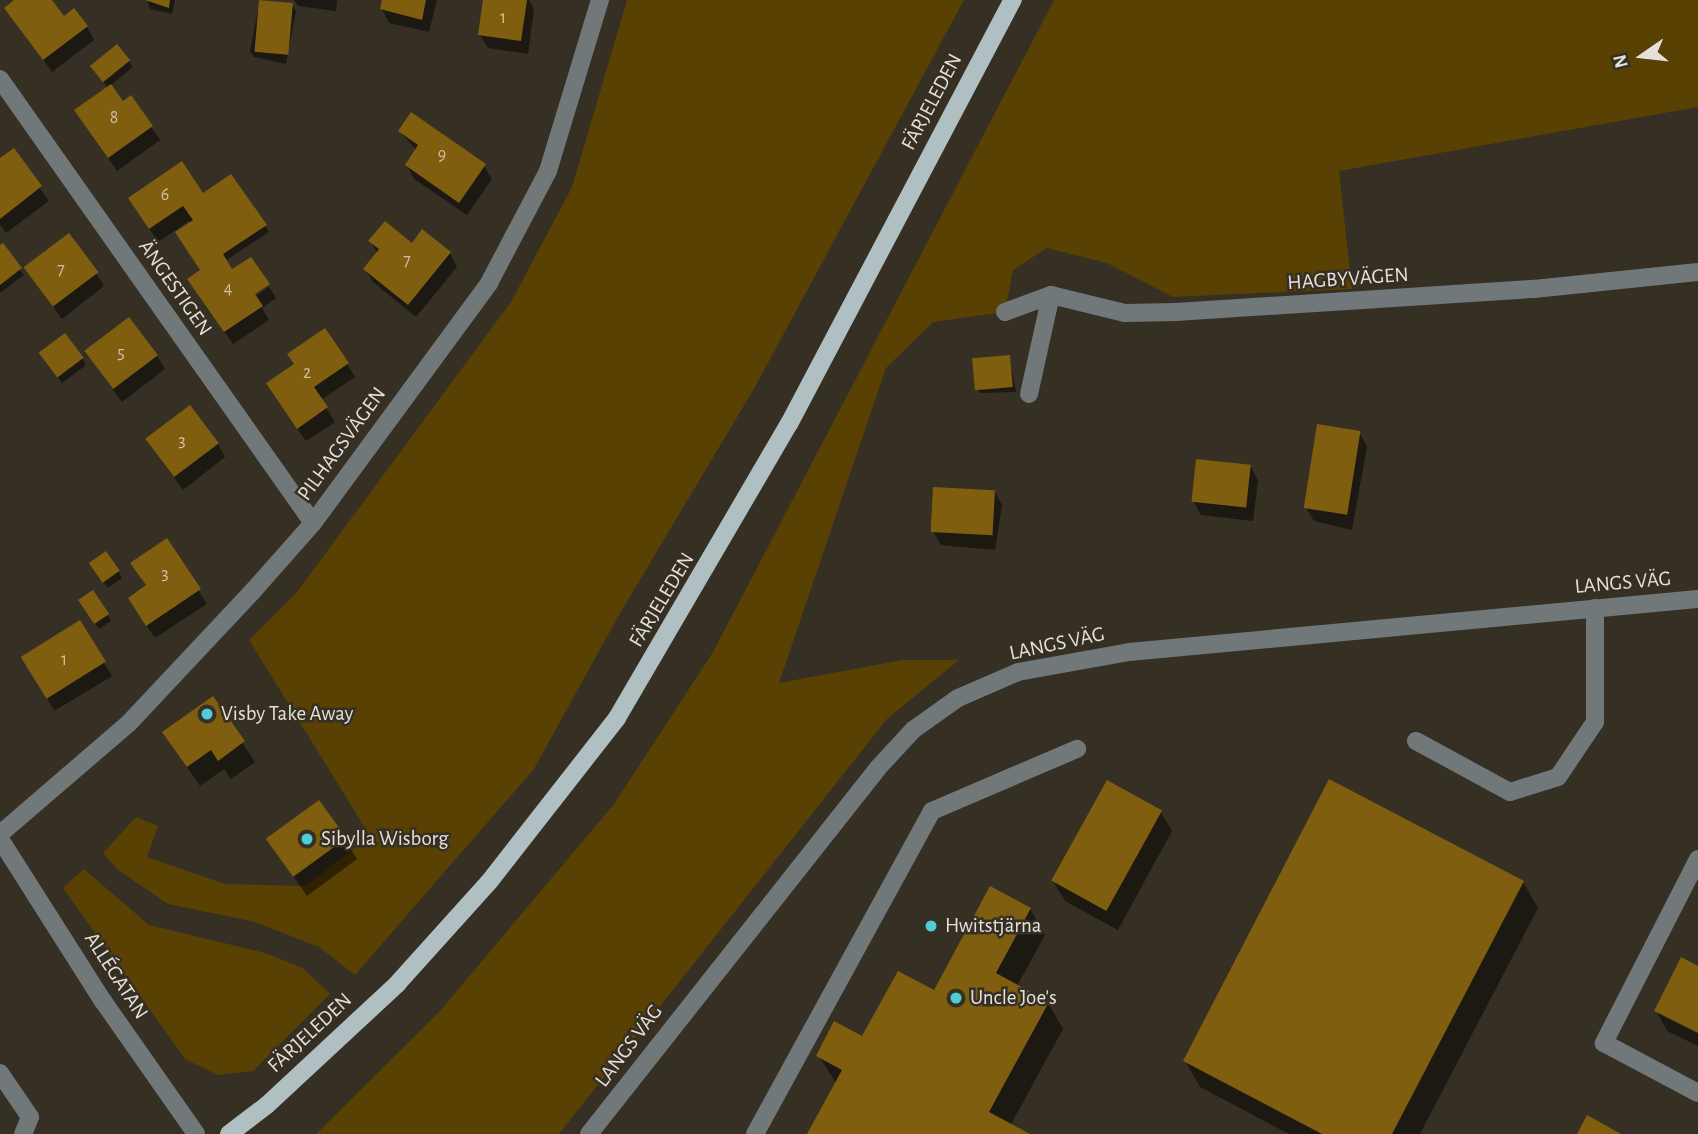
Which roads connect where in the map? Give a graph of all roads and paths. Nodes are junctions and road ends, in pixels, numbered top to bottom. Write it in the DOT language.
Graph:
graph roads {
  1 [pos="600,0"];
  2 [pos="1013,0"];
  3 [pos="0,79"];
  4 [pos="1698,272"];
  5 [pos="1051,295"];
  6 [pos="1005,312"];
  7 [pos="1029,394"];
  8 [pos="313,523"];
  9 [pos="1698,599"];
  10 [pos="1595,608"];
  11 [pos="1416,741"];
  12 [pos="1077,749"];
  13 [pos="0,834"];
  14 [pos="0,839"];
  15 [pos="1698,859"];
  16 [pos="0,1073"];
  17 [pos="1698,1093"];
  18 [pos="23,1134"];
  19 [pos="197,1134"];
  20 [pos="229,1134"];
  21 [pos="589,1134"];
  22 [pos="755,1134"];
  1 -- 8 [label="street, PILHAGSVÄGEN"];
  2 -- 20 [label="main road, FÄRJELEDEN"];
  3 -- 8 [label="street, ÄNGESTIGEN"];
  4 -- 5 [label="street, HAGBYVÄGEN"];
  5 -- 6 [label="street"];
  5 -- 7 [label="street"];
  8 -- 13 [label="street, PILHAGSVÄGEN"];
  9 -- 10 [label="street, LANGS VÄG"];
  10 -- 11 [label="street"];
  10 -- 21 [label="street, LANGS VÄG"];
  12 -- 22 [label="street"];
  14 -- 19 [label="street, ALLÉGATAN"];
  15 -- 17 [label="street"];
  16 -- 18 [label="street"];
}
